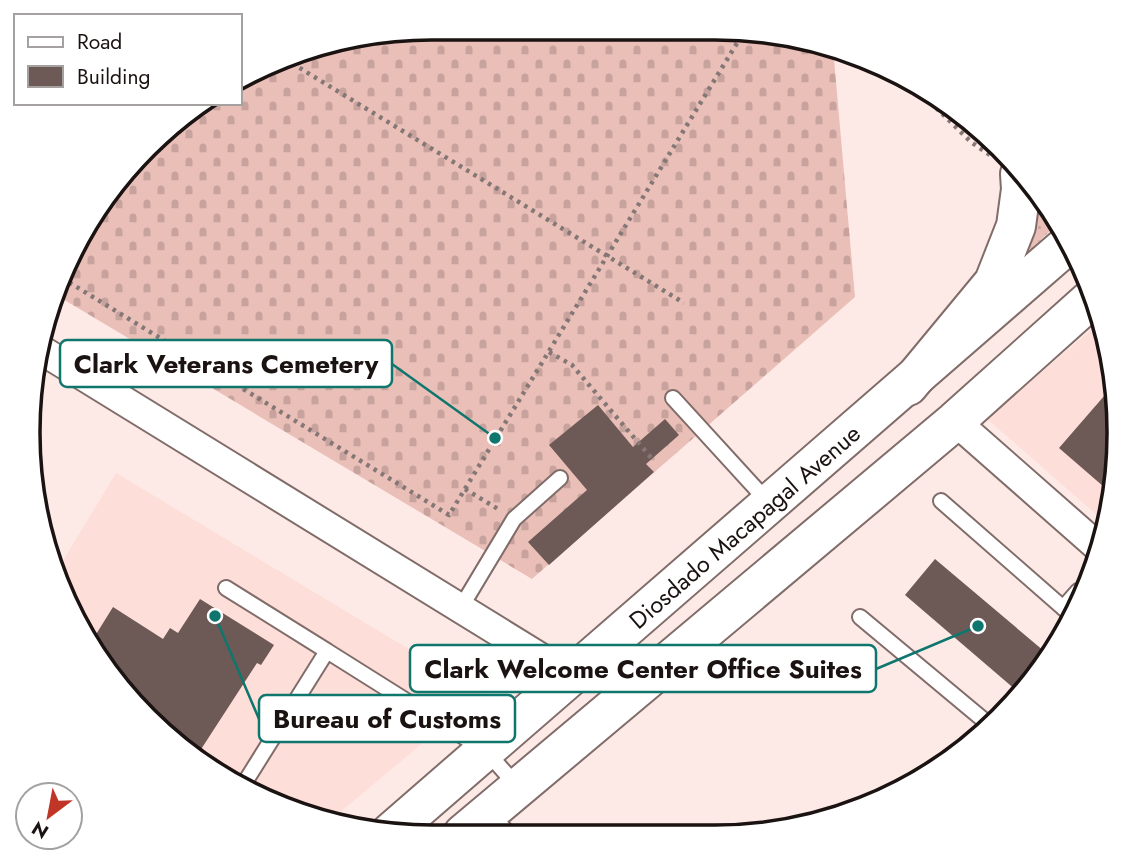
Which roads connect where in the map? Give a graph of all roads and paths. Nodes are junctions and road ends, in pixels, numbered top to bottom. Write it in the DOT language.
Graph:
graph roads {
  1 [pos="738,41"];
  2 [pos="294,65"];
  3 [pos="940,112"];
  4 [pos="995,158"];
  5 [pos="1019,186"];
  6 [pos="1061,250"];
  7 [pos="607,256"];
  8 [pos="70,283"];
  9 [pos="684,303"];
  10 [pos="1085,304"];
  11 [pos="549,352"];
  12 [pos="48,354"];
  13 [pos="908,386"];
  14 [pos="673,398"];
  15 [pos="955,421"];
  16 [pos="654,461"];
  17 [pos="560,478"];
  18 [pos="465,489"];
  19 [pos="941,501"];
  20 [pos="770,504"];
  21 [pos="514,519"];
  22 [pos="1091,541"];
  23 [pos="226,588"];
  24 [pos="460,609"];
  25 [pos="1065,609"];
  26 [pos="860,617"];
  27 [pos="327,651"];
  28 [pos="572,677"];
  29 [pos="982,719"];
  30 [pos="486,751"];
  31 [pos="248,778"];
  32 [pos="518,787"];
  33 [pos="402,823"];
  34 [pos="488,825"];
  1 -- 7 [label="path"];
  2 -- 7 [label="path"];
  3 -- 4 [label="path"];
  5 -- 13 [label="main road"];
  6 -- 13 [label="main road, Diosdado Macapagal Avenue"];
  7 -- 9 [label="path"];
  7 -- 11 [label="path"];
  8 -- 18 [label="path"];
  10 -- 15 [label="main road, Diosdado Macapagal Avenue"];
  11 -- 16 [label="path"];
  11 -- 18 [label="path"];
  12 -- 24 [label="street"];
  13 -- 20 [label="main road, Diosdado Macapagal Avenue"];
  14 -- 20 [label="lane"];
  15 -- 22 [label="street"];
  15 -- 32 [label="main road, Diosdado Macapagal Avenue"];
  17 -- 21 [label="lane"];
  18 -- 21 [label="path"];
  19 -- 25 [label="lane"];
  20 -- 28 [label="main road, Diosdado Macapagal Avenue"];
  21 -- 24 [label="lane"];
  23 -- 27 [label="lane"];
  24 -- 28 [label="street"];
  26 -- 29 [label="lane"];
  27 -- 30 [label="lane"];
  27 -- 31 [label="lane"];
  28 -- 30 [label="main road, Diosdado Macapagal Avenue"];
  30 -- 32 [label="lane"];
  30 -- 33 [label="main road, Diosdado Macapagal Avenue"];
  32 -- 34 [label="main road, Diosdado Macapagal Avenue"];
}
